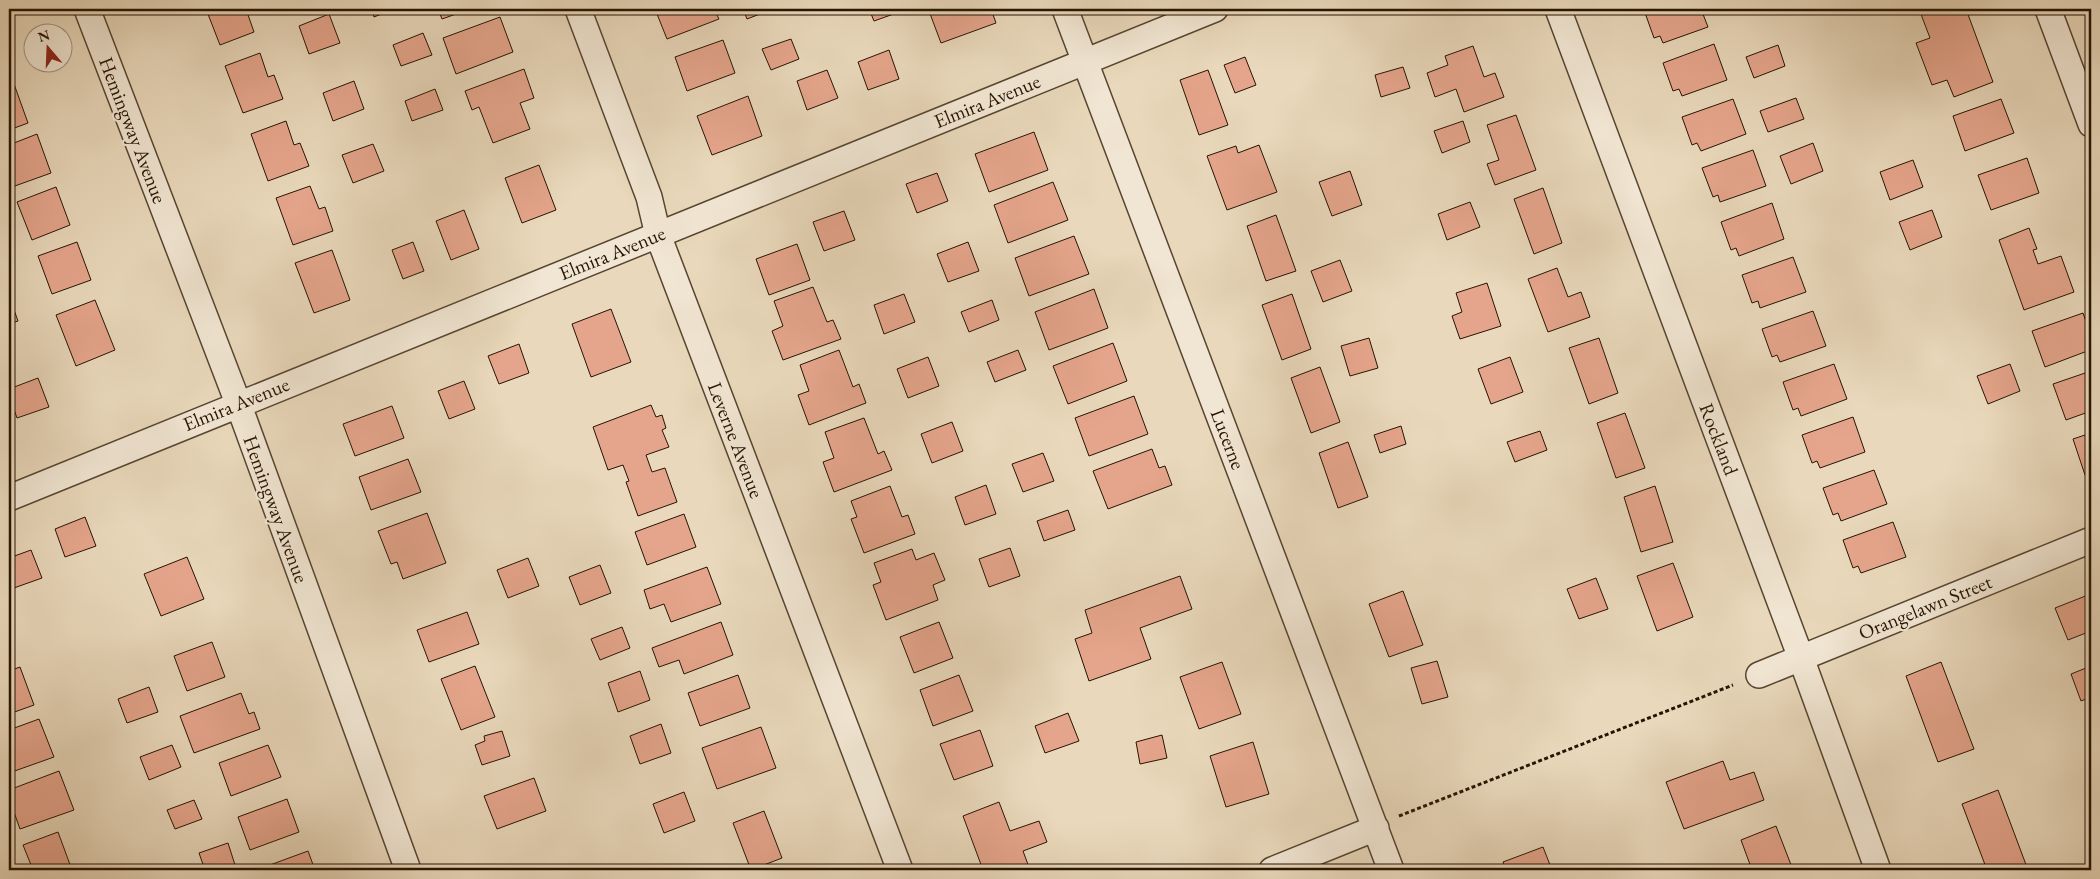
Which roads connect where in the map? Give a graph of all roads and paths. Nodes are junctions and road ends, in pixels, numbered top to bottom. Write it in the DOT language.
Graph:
graph roads {
  1 [pos="87,9"];
  2 [pos="578,9"];
  3 [pos="1065,9"];
  4 [pos="1215,9"];
  5 [pos="1558,9"];
  6 [pos="2048,9"];
  7 [pos="1085,61"];
  8 [pos="2091,124"];
  9 [pos="658,235"];
  10 [pos="238,403"];
  11 [pos="9,498"];
  12 [pos="2091,540"];
  13 [pos="1802,658"];
  14 [pos="1760,675"];
  15 [pos="1376,828"];
  16 [pos="408,870"];
  17 [pos="900,870"];
  18 [pos="1272,870"];
  19 [pos="1391,870"];
  20 [pos="1878,870"];
  1 -- 10 [label="street, Hemingway Avenue"];
  2 -- 9 [label="street, Leverne Avenue"];
  3 -- 7 [label="street, Lucerne"];
  4 -- 7 [label="street, Elmira Avenue"];
  5 -- 13 [label="street, Rockland"];
  6 -- 8 [label="street"];
  7 -- 9 [label="street, Elmira Avenue"];
  7 -- 15 [label="street, Lucerne"];
  9 -- 10 [label="street, Elmira Avenue"];
  9 -- 17 [label="street, Leverne Avenue"];
  10 -- 11 [label="street, Elmira Avenue"];
  10 -- 16 [label="street, Hemingway Avenue"];
  12 -- 13 [label="street, Orangelawn Street"];
  13 -- 14 [label="street, Orangelawn Street"];
  13 -- 20 [label="street, Rockland"];
  14 -- 15 [label="path"];
  15 -- 18 [label="street"];
  15 -- 19 [label="street, Lucerne"];
}
